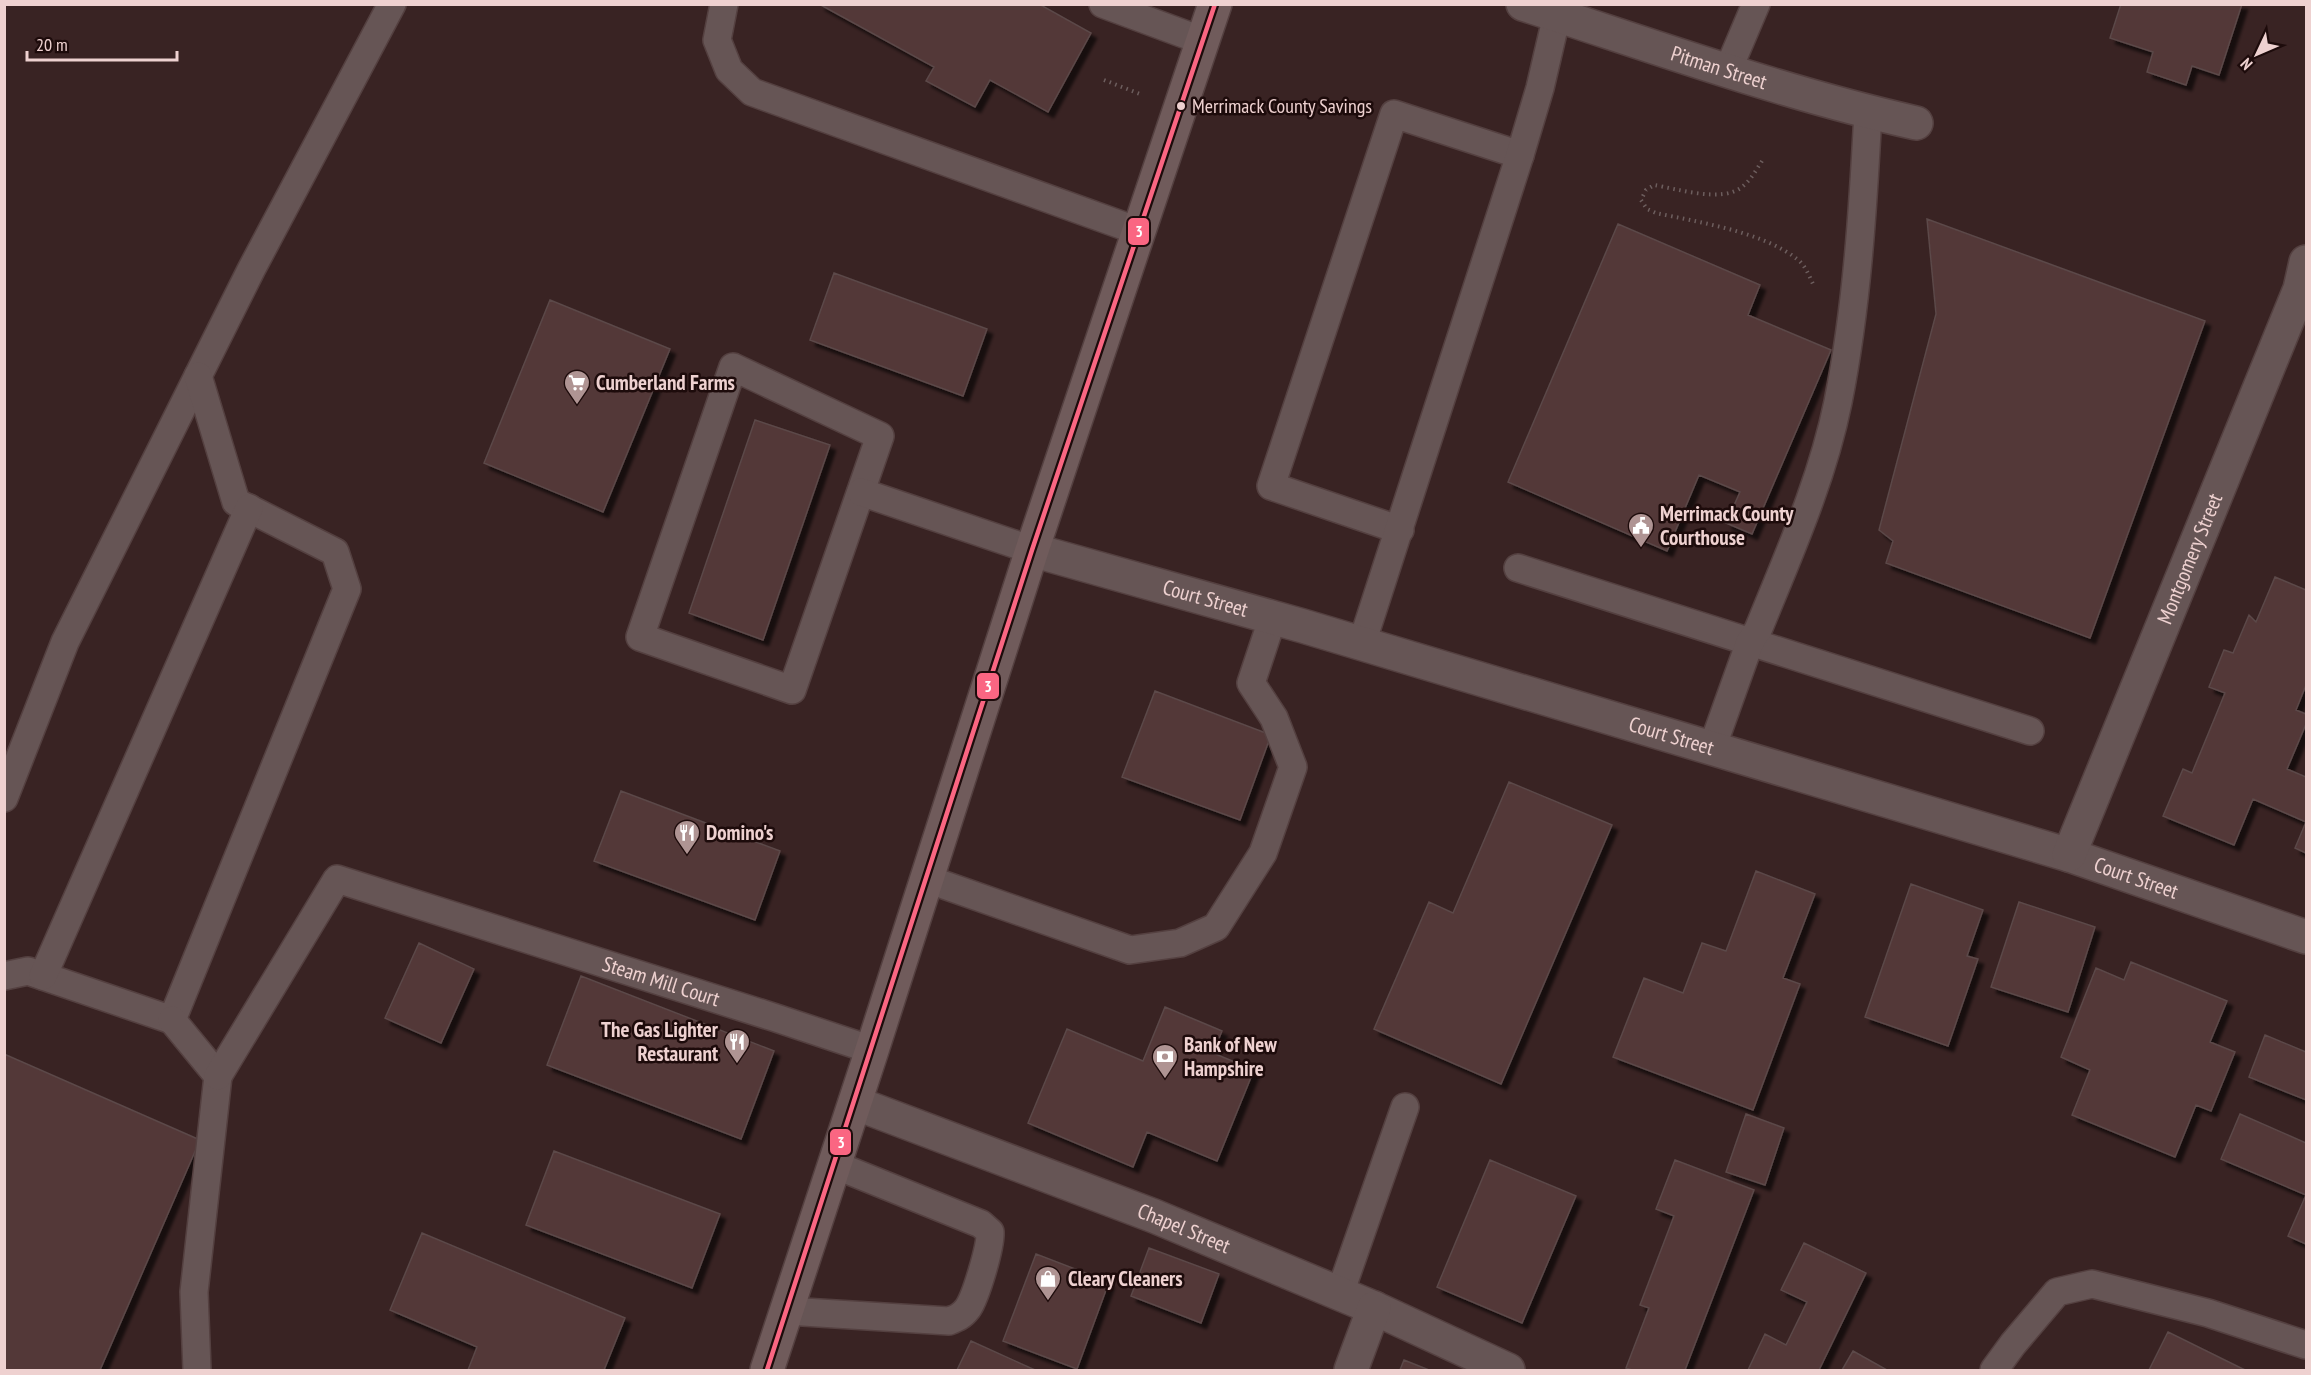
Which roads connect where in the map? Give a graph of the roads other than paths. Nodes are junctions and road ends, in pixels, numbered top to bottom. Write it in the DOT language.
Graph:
graph roads {
  1 [pos="392,4"];
  2 [pos="724,4"];
  3 [pos="1103,4"];
  4 [pos="1215,4"];
  5 [pos="1523,4"];
  6 [pos="1756,4"];
  7 [pos="1557,15"];
  8 [pos="1203,40"];
  9 [pos="1728,70"];
  10 [pos="1868,112"];
  11 [pos="1916,123"];
  12 [pos="1520,155"];
  13 [pos="1138,231"];
  14 [pos="2307,262"];
  15 [pos="198,376"];
  16 [pos="861,492"];
  17 [pos="249,508"];
  18 [pos="1400,530"];
  19 [pos="1032,550"];
  20 [pos="1518,568"];
  21 [pos="1273,617"];
  22 [pos="1750,642"];
  23 [pos="1362,643"];
  24 [pos="2030,731"];
  25 [pos="1712,748"];
  26 [pos="4,798"];
  27 [pos="2069,855"];
  28 [pos="927,879"];
  29 [pos="2307,937"];
  30 [pos="4,976"];
  31 [pos="43,976"];
  32 [pos="172,1020"];
  33 [pos="872,1050"];
  34 [pos="218,1076"];
  35 [pos="855,1103"];
  36 [pos="1405,1107"];
  37 [pos="835,1165"];
  38 [pos="1340,1293"];
  39 [pos="1374,1308"];
  40 [pos="787,1311"];
  41 [pos="2307,1345"];
  42 [pos="197,1371"];
  43 [pos="767,1371"];
  44 [pos="1351,1371"];
  45 [pos="1508,1371"];
  46 [pos="1995,1371"];
  1 -- 15 [label="lane"];
  2 -- 13 [label="lane"];
  3 -- 8 [label="lane"];
  4 -- 8 [label="main road"];
  5 -- 7 [label="street, Pitman Street"];
  6 -- 9 [label="lane"];
  7 -- 9 [label="street, Pitman Street"];
  7 -- 12 [label="lane"];
  8 -- 13 [label="main road"];
  9 -- 10 [label="street, Pitman Street"];
  10 -- 11 [label="street, Pitman Street"];
  10 -- 22 [label="lane"];
  12 -- 18 [label="lane"];
  12 -- 18 [label="lane"];
  13 -- 19 [label="main road"];
  14 -- 27 [label="street, Montgomery Street"];
  15 -- 17 [label="lane"];
  15 -- 26 [label="lane"];
  16 -- 16 [label="lane"];
  16 -- 19 [label="lane"];
  17 -- 31 [label="lane"];
  17 -- 32 [label="lane"];
  18 -- 23 [label="lane"];
  19 -- 21 [label="street, Court Street"];
  19 -- 28 [label="main road"];
  20 -- 22 [label="lane"];
  21 -- 23 [label="street, Court Street"];
  21 -- 28 [label="lane"];
  22 -- 24 [label="lane"];
  22 -- 25 [label="lane"];
  23 -- 25 [label="street, Court Street"];
  25 -- 27 [label="street, Court Street"];
  27 -- 29 [label="street, Court Street"];
  28 -- 33 [label="main road"];
  30 -- 31 [label="lane"];
  31 -- 32 [label="lane"];
  32 -- 34 [label="lane"];
  33 -- 34 [label="lane, Steam Mill Court"];
  33 -- 35 [label="main road"];
  34 -- 42 [label="lane"];
  35 -- 37 [label="main road"];
  35 -- 38 [label="street, Chapel Street"];
  36 -- 38 [label="lane"];
  37 -- 40 [label="main road"];
  37 -- 40 [label="lane"];
  38 -- 39 [label="street, Chapel Street"];
  39 -- 44 [label="street"];
  39 -- 45 [label="street, Chapel Street"];
  40 -- 43 [label="main road"];
  41 -- 46 [label="lane"];
}
